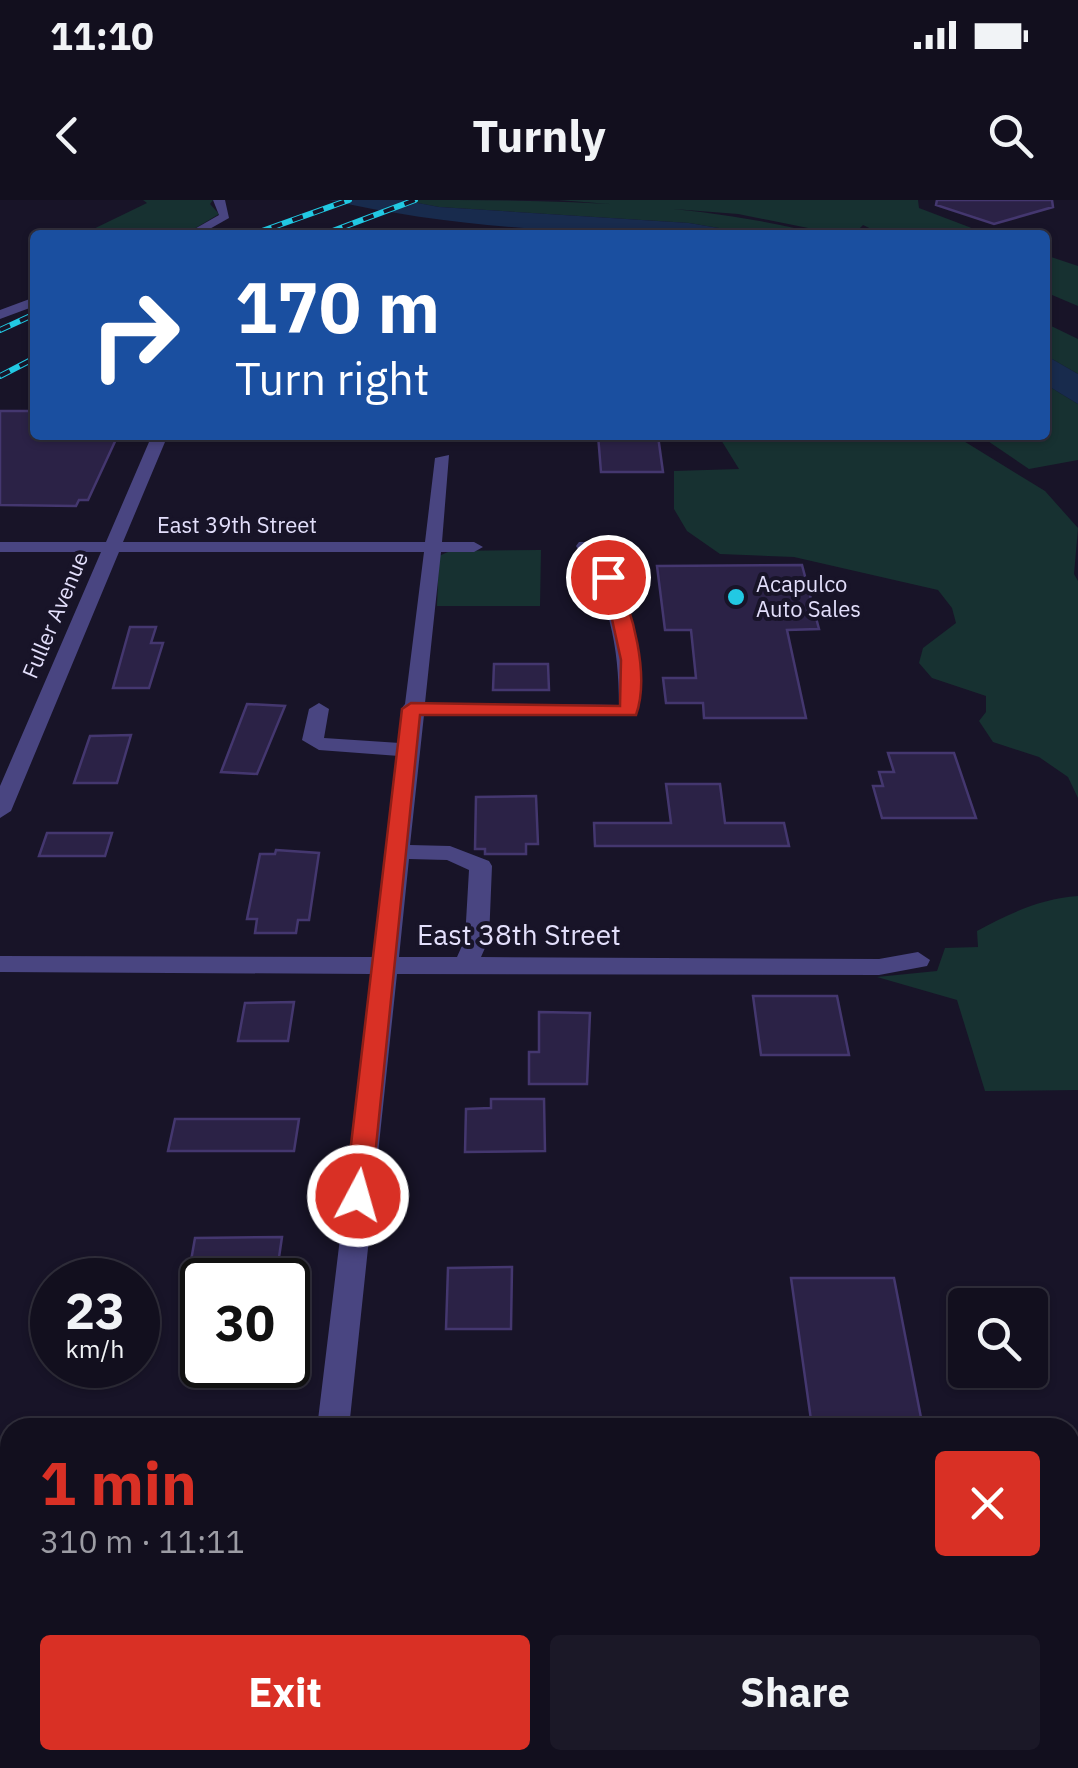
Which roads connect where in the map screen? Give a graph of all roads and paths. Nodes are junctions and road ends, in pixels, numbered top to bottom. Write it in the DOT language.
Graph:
graph roads {
  1 [pos="219,200"];
  2 [pos="199,230"];
  3 [pos="30,303"];
  4 [pos="0,315"];
  5 [pos="157,442"];
  6 [pos="443,458"];
  7 [pos="585,546"];
  8 [pos="0,547"];
  9 [pos="474,547"];
  10 [pos="110,548"];
  11 [pos="430,548"];
  12 [pos="319,709"];
  13 [pos="411,709"];
  14 [pos="407,750"];
  15 [pos="0,811"];
  16 [pos="396,852"];
  17 [pos="918,960"];
  18 [pos="0,964"];
  19 [pos="383,964"];
  20 [pos="466,964"];
  21 [pos="334,1418"];
  1 -- 2 [label="street"];
  3 -- 4 [label="street"];
  5 -- 10 [label="street, Fuller Avenue"];
  6 -- 11 [label="street"];
  7 -- 13 [label="street"];
  8 -- 10 [label="street, East 39th Street"];
  9 -- 11 [label="street, East 39th Street"];
  10 -- 11 [label="street, East 39th Street"];
  10 -- 15 [label="street, Fuller Avenue"];
  11 -- 13 [label="street"];
  12 -- 14 [label="street"];
  13 -- 14 [label="street"];
  14 -- 16 [label="street"];
  16 -- 19 [label="street"];
  16 -- 20 [label="street"];
  17 -- 20 [label="street, East 38th Street"];
  18 -- 19 [label="street, East 38th Street"];
  19 -- 20 [label="street, East 38th Street"];
  19 -- 21 [label="street"];
}
